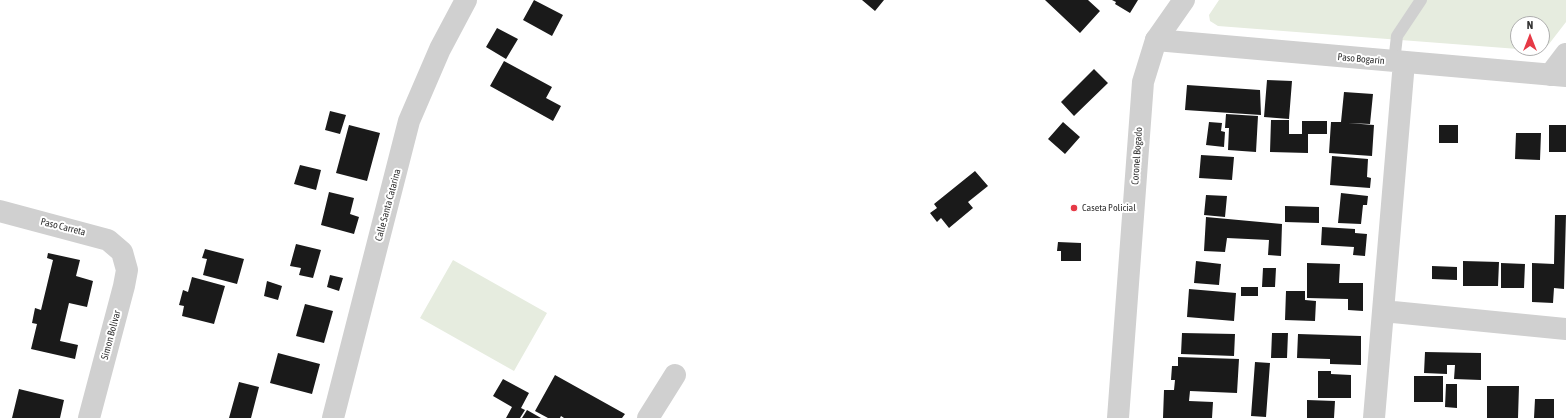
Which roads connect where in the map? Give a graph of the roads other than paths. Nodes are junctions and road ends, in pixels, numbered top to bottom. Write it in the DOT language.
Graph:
graph roads {
  1 [pos="466,0"];
  2 [pos="1184,0"];
  3 [pos="1421,0"];
  4 [pos="1156,40"];
  5 [pos="1566,54"];
  6 [pos="1399,62"];
  7 [pos="1558,76"];
  8 [pos="0,211"];
  9 [pos="122,252"];
  10 [pos="1383,311"];
  11 [pos="1566,329"];
  12 [pos="675,375"];
  13 [pos="88,418"];
  14 [pos="332,418"];
  15 [pos="648,418"];
  16 [pos="1118,418"];
  17 [pos="1374,418"];
  1 -- 14 [label="street, Calle Santa Catarina"];
  2 -- 4 [label="street, Coronel Bogado"];
  3 -- 6 [label="lane"];
  4 -- 6 [label="street, Paso Bogarin"];
  4 -- 16 [label="street, Coronel Bogado"];
  5 -- 7 [label="street"];
  6 -- 7 [label="street, Paso Bogarin"];
  6 -- 10 [label="street"];
  8 -- 9 [label="street, Paso Carreta"];
  9 -- 13 [label="street, Simon Bolivar"];
  10 -- 11 [label="street"];
  10 -- 17 [label="street"];
  12 -- 15 [label="street"];
}
